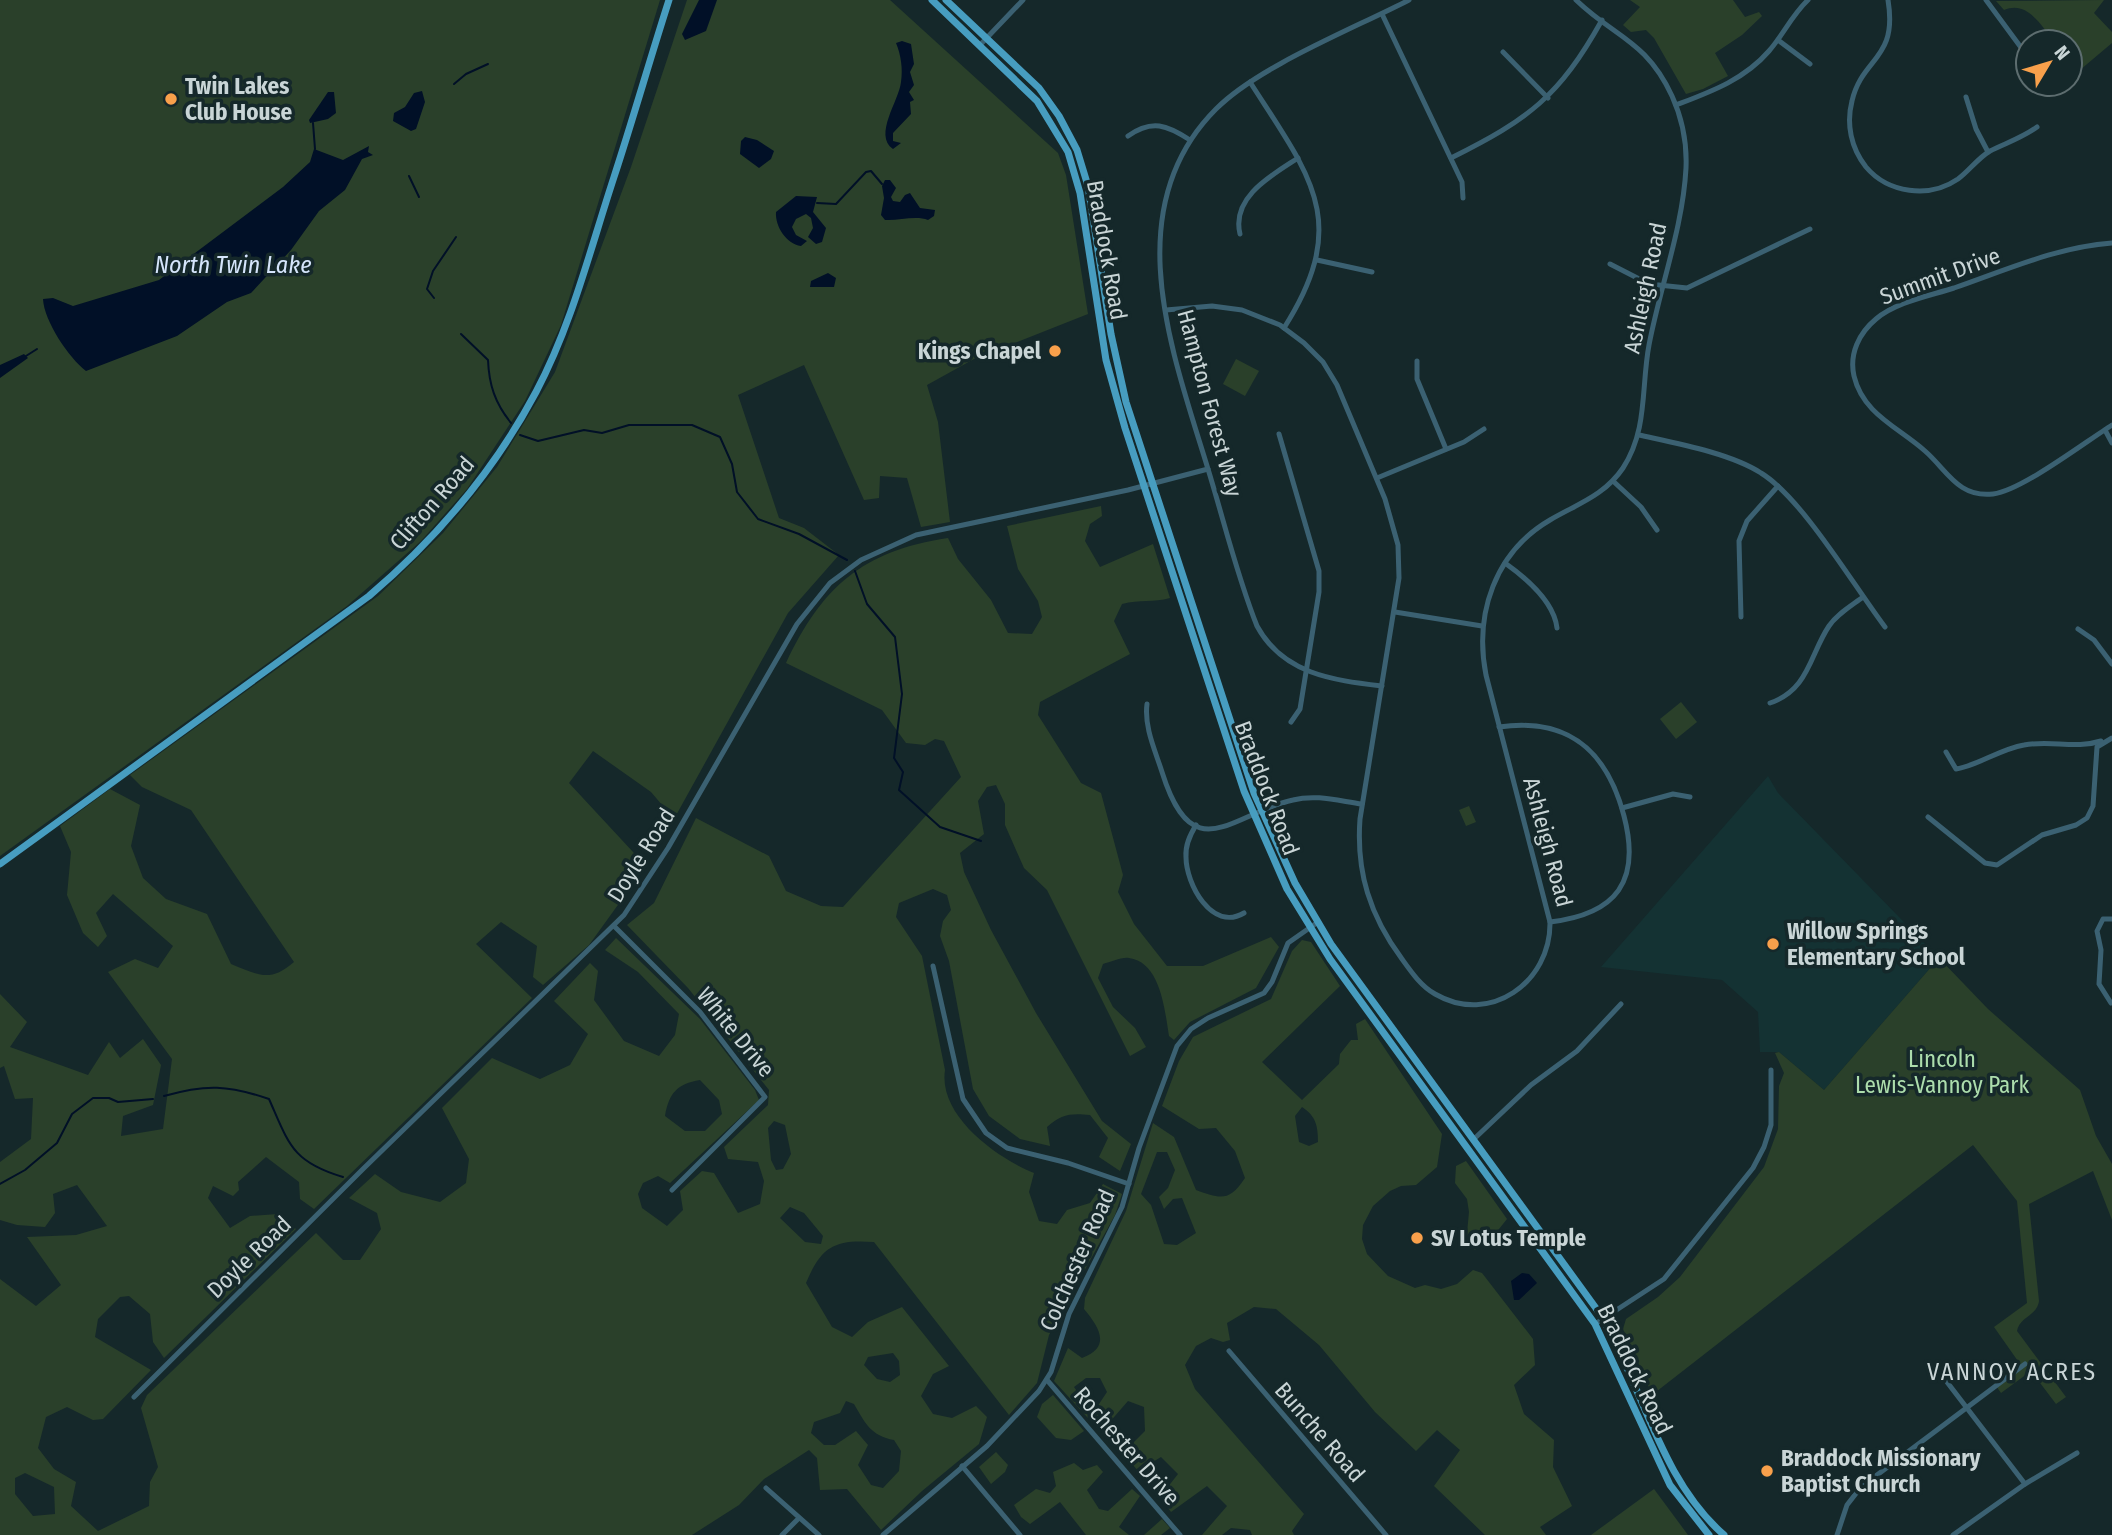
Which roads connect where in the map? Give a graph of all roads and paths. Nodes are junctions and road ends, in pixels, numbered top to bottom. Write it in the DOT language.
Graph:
graph roads {
  1 [pos="669,0"];
  2 [pos="932,0"];
  3 [pos="946,0"];
  4 [pos="1023,0"];
  5 [pos="1409,0"];
  6 [pos="1576,0"];
  7 [pos="1808,0"];
  8 [pos="1888,0"];
  9 [pos="1986,0"];
  10 [pos="1382,14"];
  11 [pos="1602,20"];
  12 [pos="987,38"];
  13 [pos="2014,38"];
  14 [pos="1778,40"];
  15 [pos="980,45"];
  16 [pos="1503,52"];
  17 [pos="1810,64"];
  18 [pos="1250,82"];
  19 [pos="1966,97"];
  20 [pos="1548,98"];
  21 [pos="1676,105"];
  22 [pos="2037,127"];
  23 [pos="1128,136"];
  24 [pos="1190,140"];
  25 [pos="1988,152"];
  26 [pos="1298,158"];
  27 [pos="1451,158"];
  28 [pos="1463,198"];
  29 [pos="1810,229"];
  30 [pos="1240,234"];
  31 [pos="2112,243"];
  32 [pos="1317,260"];
  33 [pos="1610,264"];
  34 [pos="1372,272"];
  35 [pos="1662,287"];
  36 [pos="1166,310"];
  37 [pos="1284,328"];
  38 [pos="1417,361"];
  39 [pos="2112,425"];
  40 [pos="1484,429"];
  41 [pos="2105,430"];
  42 [pos="1279,434"];
  43 [pos="1639,435"];
  44 [pos="2112,443"];
  45 [pos="1446,449"];
  46 [pos="1208,468"];
  47 [pos="1377,478"];
  48 [pos="1613,481"];
  49 [pos="1148,485"];
  50 [pos="1778,486"];
  51 [pos="1657,530"];
  52 [pos="1505,563"];
  53 [pos="1863,597"];
  54 [pos="1395,612"];
  55 [pos="1741,617"];
  56 [pos="1482,626"];
  57 [pos="1885,627"];
  58 [pos="1557,628"];
  59 [pos="2078,629"];
  60 [pos="2112,664"];
  61 [pos="1306,672"];
  62 [pos="1382,686"];
  63 [pos="1770,703"];
  64 [pos="1147,704"];
  65 [pos="1291,722"];
  66 [pos="1499,727"];
  67 [pos="2112,738"];
  68 [pos="2104,740"];
  69 [pos="1946,752"];
  70 [pos="1690,797"];
  71 [pos="1362,804"];
  72 [pos="1622,808"];
  73 [pos="1262,812"];
  74 [pos="1253,817"];
  75 [pos="1928,817"];
  76 [pos="1196,825"];
  77 [pos="0,864"];
  78 [pos="1244,913"];
  79 [pos="2112,919"];
  80 [pos="1318,922"];
  81 [pos="1550,922"];
  82 [pos="614,926"];
  83 [pos="1309,927"];
  84 [pos="933,966"];
  85 [pos="2111,1003"];
  86 [pos="1621,1004"];
  87 [pos="1770,1070"];
  88 [pos="1474,1139"];
  89 [pos="1129,1184"];
  90 [pos="672,1190"];
  91 [pos="1603,1319"];
  92 [pos="1595,1324"];
  93 [pos="1229,1351"];
  94 [pos="2025,1364"];
  95 [pos="1047,1380"];
  96 [pos="1947,1382"];
  97 [pos="134,1397"];
  98 [pos="1968,1409"];
  99 [pos="2077,1453"];
  100 [pos="962,1466"];
  101 [pos="2025,1484"];
  102 [pos="766,1488"];
  103 [pos="799,1518"];
  104 [pos="1383,1534"];
  105 [pos="782,1535"];
  106 [pos="819,1535"];
  107 [pos="883,1535"];
  108 [pos="1020,1535"];
  109 [pos="1180,1535"];
  110 [pos="1709,1535"];
  111 [pos="1724,1535"];
  112 [pos="1837,1535"];
  113 [pos="1953,1535"];
  1 -- 77 [label="main road, Clifton Road"];
  2 -- 15 [label="main road, Braddock Road"];
  3 -- 12 [label="main road, Braddock Road"];
  4 -- 12 [label="street"];
  5 -- 10 [label="street, Hampton Forest Way"];
  6 -- 11 [label="street, Ashleigh Road"];
  7 -- 14 [label="street"];
  8 -- 25 [label="street"];
  9 -- 13 [label="street"];
  10 -- 18 [label="street, Hampton Forest Way"];
  10 -- 27 [label="street"];
  11 -- 20 [label="street"];
  11 -- 21 [label="street, Ashleigh Road"];
  12 -- 15 [label="street"];
  12 -- 49 [label="main road, Braddock Road"];
  14 -- 17 [label="street"];
  14 -- 21 [label="street"];
  15 -- 49 [label="main road, Braddock Road"];
  16 -- 20 [label="street"];
  18 -- 24 [label="street, Hampton Forest Way"];
  18 -- 26 [label="street"];
  19 -- 25 [label="street"];
  20 -- 27 [label="street"];
  21 -- 35 [label="street, Ashleigh Road"];
  22 -- 25 [label="street"];
  23 -- 24 [label="street"];
  24 -- 36 [label="street, Hampton Forest Way"];
  26 -- 30 [label="street"];
  26 -- 32 [label="street"];
  27 -- 28 [label="street"];
  29 -- 35 [label="street"];
  31 -- 41 [label="street, Summit Drive"];
  32 -- 34 [label="street"];
  32 -- 37 [label="street"];
  33 -- 35 [label="street"];
  35 -- 43 [label="street, Ashleigh Road"];
  36 -- 37 [label="street, Ashleigh Road"];
  36 -- 46 [label="street, Hampton Forest Way"];
  37 -- 47 [label="street, Ashleigh Road"];
  38 -- 45 [label="street"];
  39 -- 41 [label="street, Summit Drive"];
  40 -- 45 [label="street"];
  41 -- 44 [label="street"];
  42 -- 61 [label="street"];
  43 -- 48 [label="street, Ashleigh Road"];
  43 -- 50 [label="street"];
  45 -- 47 [label="street"];
  46 -- 49 [label="street, Doyle Road"];
  46 -- 61 [label="street, Hampton Forest Way"];
  47 -- 54 [label="street, Ashleigh Road"];
  48 -- 51 [label="street"];
  48 -- 52 [label="street, Ashleigh Road"];
  49 -- 73 [label="main road, Braddock Road"];
  49 -- 74 [label="main road, Braddock Road"];
  49 -- 82 [label="street, Doyle Road"];
  50 -- 53 [label="street"];
  50 -- 55 [label="street"];
  52 -- 56 [label="street, Ashleigh Road"];
  52 -- 58 [label="street"];
  53 -- 57 [label="street"];
  53 -- 63 [label="street"];
  54 -- 56 [label="street"];
  54 -- 62 [label="street, Ashleigh Road"];
  56 -- 66 [label="street, Ashleigh Road"];
  59 -- 60 [label="street"];
  61 -- 62 [label="street, Hampton Forest Way"];
  61 -- 65 [label="street"];
  62 -- 71 [label="street, Ashleigh Road"];
  64 -- 76 [label="street"];
  66 -- 72 [label="street"];
  66 -- 81 [label="street, Ashleigh Road"];
  67 -- 68 [label="street"];
  68 -- 69 [label="street"];
  68 -- 75 [label="street"];
  70 -- 72 [label="street"];
  71 -- 73 [label="street"];
  71 -- 81 [label="street, Ashleigh Road"];
  72 -- 81 [label="street"];
  73 -- 74 [label="street"];
  73 -- 80 [label="main road, Braddock Road"];
  74 -- 76 [label="street"];
  74 -- 83 [label="main road, Braddock Road"];
  76 -- 78 [label="street"];
  79 -- 85 [label="street"];
  80 -- 83 [label="street, Colchester Road"];
  80 -- 88 [label="main road, Braddock Road"];
  82 -- 90 [label="street, White Drive"];
  82 -- 97 [label="street, Doyle Road"];
  83 -- 89 [label="street, Colchester Road"];
  83 -- 92 [label="main road, Braddock Road"];
  84 -- 89 [label="street"];
  86 -- 88 [label="street"];
  87 -- 91 [label="street"];
  88 -- 91 [label="main road, Braddock Road"];
  89 -- 95 [label="street, Colchester Road"];
  91 -- 92 [label="street"];
  91 -- 111 [label="main road, Braddock Road"];
  92 -- 110 [label="main road, Braddock Road"];
  93 -- 104 [label="street, Bunche Road"];
  94 -- 98 [label="street"];
  95 -- 100 [label="street, Colchester Road"];
  95 -- 109 [label="street, Rochester Drive"];
  96 -- 98 [label="street"];
  98 -- 101 [label="street"];
  98 -- 112 [label="street"];
  99 -- 101 [label="street"];
  100 -- 107 [label="street, Colchester Road"];
  100 -- 108 [label="street"];
  101 -- 113 [label="street"];
  102 -- 103 [label="street"];
  103 -- 105 [label="street"];
  103 -- 106 [label="street"];
}
